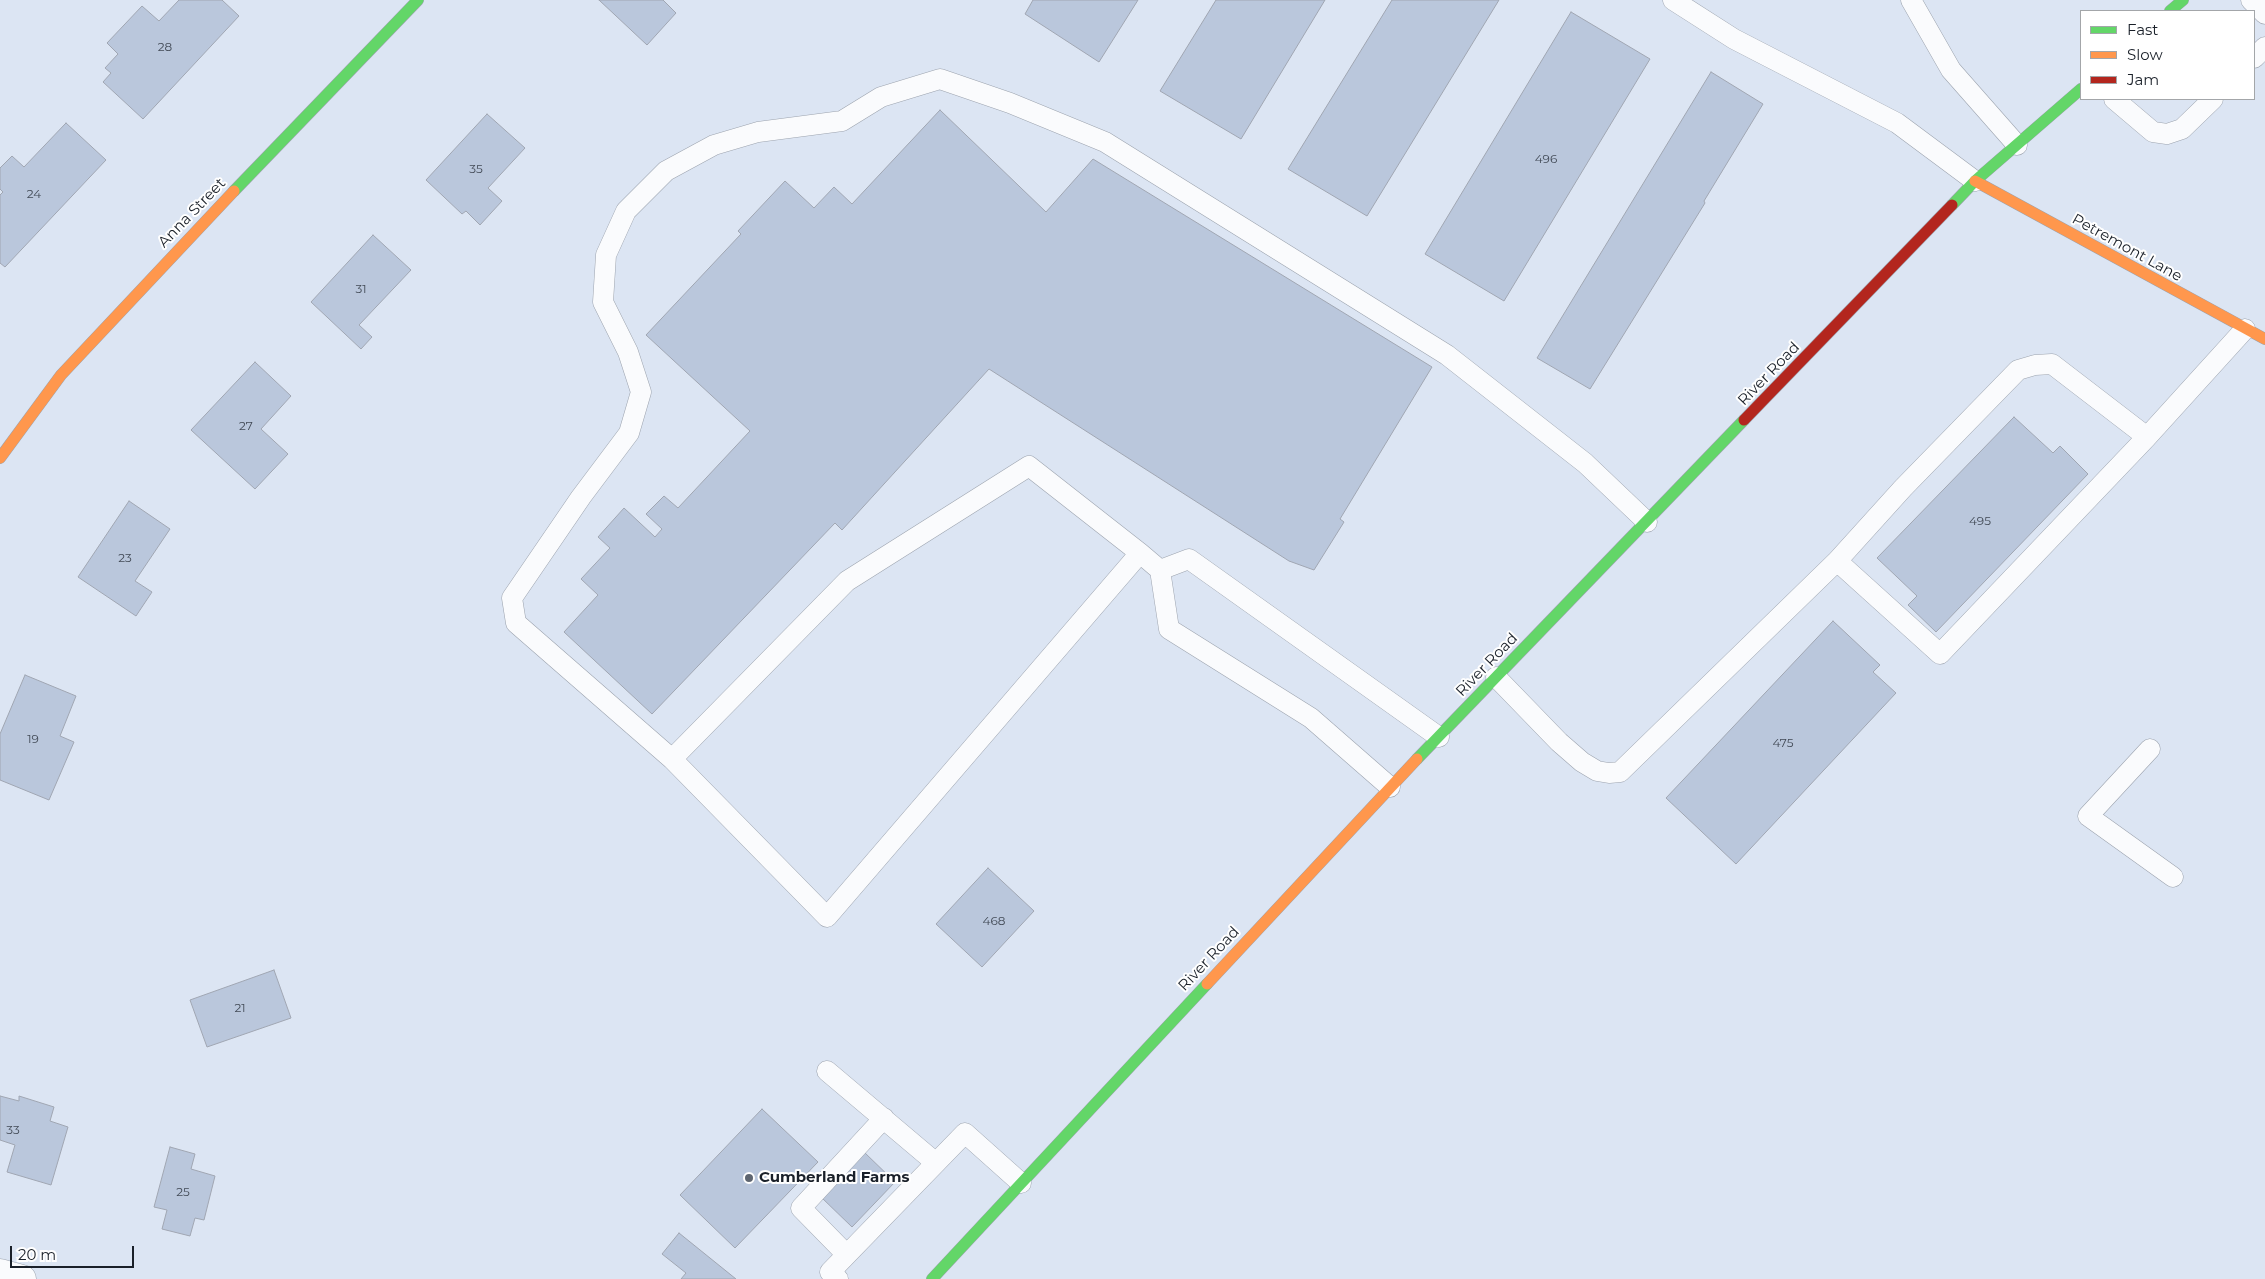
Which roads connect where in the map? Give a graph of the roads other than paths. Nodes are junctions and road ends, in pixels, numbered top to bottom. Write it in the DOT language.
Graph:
graph roads {
  1 [pos="418,0"];
  2 [pos="1673,0"];
  3 [pos="1911,0"];
  4 [pos="2183,0"];
  5 [pos="2252,0"];
  6 [pos="2171,10"];
  7 [pos="2265,14"];
  8 [pos="2265,47"];
  9 [pos="2255,57"];
  10 [pos="2080,90"];
  11 [pos="2115,100"];
  12 [pos="2212,100"];
  13 [pos="2018,145"];
  14 [pos="1976,181"];
  15 [pos="2245,329"];
  16 [pos="2265,339"];
  17 [pos="2147,437"];
  18 [pos="0,458"];
  19 [pos="1647,522"];
  20 [pos="1140,553"];
  21 [pos="1837,561"];
  22 [pos="1160,570"];
  23 [pos="1496,677"];
  24 [pos="1439,737"];
  25 [pos="2150,749"];
  26 [pos="672,758"];
  27 [pos="1390,787"];
  28 [pos="2173,877"];
  29 [pos="827,1071"];
  30 [pos="884,1118"];
  31 [pos="936,1163"];
  32 [pos="1021,1184"];
  33 [pos="846,1254"];
  34 [pos="0,1273"];
  35 [pos="22,1279"];
  36 [pos="838,1279"];
  37 [pos="932,1279"];
  1 -- 18 [label="main road, Anna Street"];
  2 -- 14 [label="lane"];
  3 -- 13 [label="lane"];
  4 -- 6 [label="main road"];
  5 -- 7 [label="lane"];
  8 -- 9 [label="lane"];
  10 -- 13 [label="main road, River Road"];
  11 -- 12 [label="lane"];
  13 -- 14 [label="main road, River Road"];
  14 -- 15 [label="main road, Petremont Lane"];
  14 -- 19 [label="main road, River Road"];
  15 -- 16 [label="main road, Petremont Lane"];
  15 -- 17 [label="lane"];
  17 -- 21 [label="lane"];
  17 -- 21 [label="lane"];
  19 -- 23 [label="main road, River Road"];
  19 -- 26 [label="lane"];
  20 -- 22 [label="lane"];
  20 -- 26 [label="lane"];
  20 -- 26 [label="lane"];
  21 -- 23 [label="lane"];
  22 -- 24 [label="lane"];
  22 -- 27 [label="lane"];
  23 -- 24 [label="main road, River Road"];
  24 -- 27 [label="main road, River Road"];
  25 -- 28 [label="lane"];
  27 -- 32 [label="main road, River Road"];
  29 -- 30 [label="lane"];
  30 -- 31 [label="lane"];
  30 -- 33 [label="lane"];
  31 -- 32 [label="lane"];
  31 -- 33 [label="lane"];
  32 -- 37 [label="main road, River Road"];
  33 -- 36 [label="lane"];
  34 -- 35 [label="street"];
}
